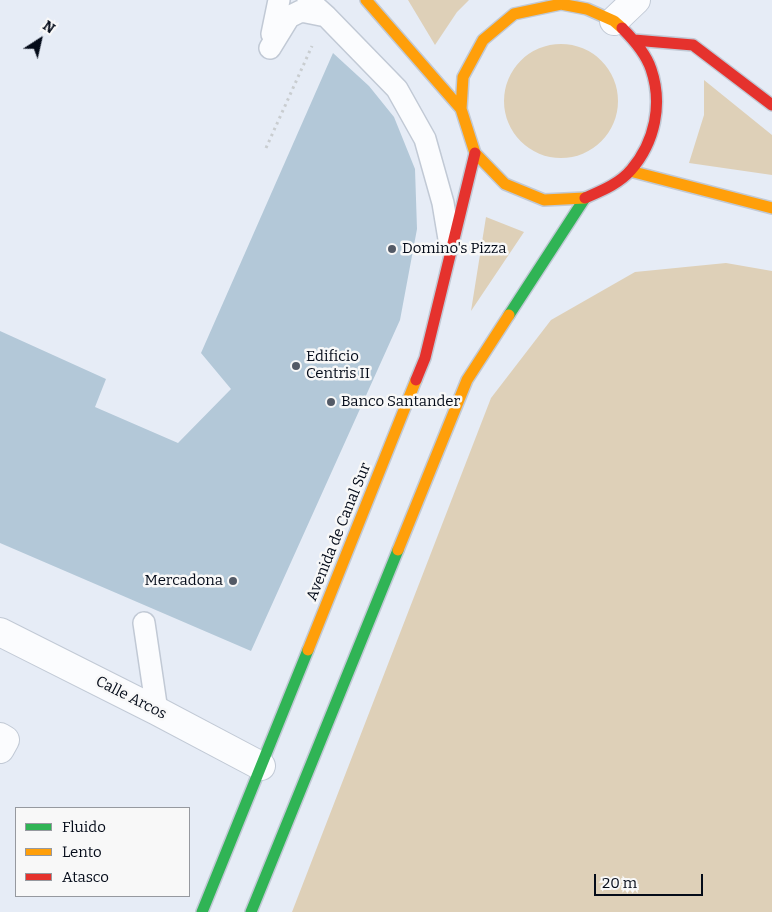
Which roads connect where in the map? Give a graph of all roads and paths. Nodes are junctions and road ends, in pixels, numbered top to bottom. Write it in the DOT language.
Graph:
graph roads {
  1 [pos="280,0"];
  2 [pos="308,0"];
  3 [pos="636,0"];
  4 [pos="364,2"];
  5 [pos="557,2"];
  6 [pos="326,16"];
  7 [pos="614,21"];
  8 [pos="634,40"];
  9 [pos="301,70"];
  10 [pos="772,105"];
  11 [pos="461,109"];
  12 [pos="266,148"];
  13 [pos="474,153"];
  14 [pos="630,171"];
  15 [pos="585,198"];
  16 [pos="772,208"];
  17 [pos="451,250"];
  18 [pos="144,623"];
  19 [pos="0,632"];
  20 [pos="157,711"];
  21 [pos="261,766"];
  22 [pos="202,912"];
  23 [pos="250,912"];
  1 -- 6 [label="lane"];
  2 -- 6 [label="lane"];
  3 -- 7 [label="street"];
  4 -- 11 [label="main road"];
  5 -- 7 [label="main road"];
  5 -- 11 [label="main road"];
  6 -- 17 [label="lane"];
  7 -- 8 [label="main road"];
  8 -- 10 [label="main road"];
  8 -- 14 [label="main road"];
  9 -- 12 [label="path"];
  11 -- 13 [label="main road"];
  13 -- 15 [label="main road"];
  13 -- 17 [label="main road, Avenida de Canal Sur"];
  14 -- 15 [label="main road"];
  14 -- 16 [label="main road"];
  15 -- 23 [label="main road"];
  17 -- 21 [label="main road, Avenida de Canal Sur"];
  18 -- 20 [label="lane"];
  19 -- 20 [label="street, Calle Arcos"];
  20 -- 21 [label="street, Calle Arcos"];
  21 -- 22 [label="main road, Avenida de Canal Sur"];
}
